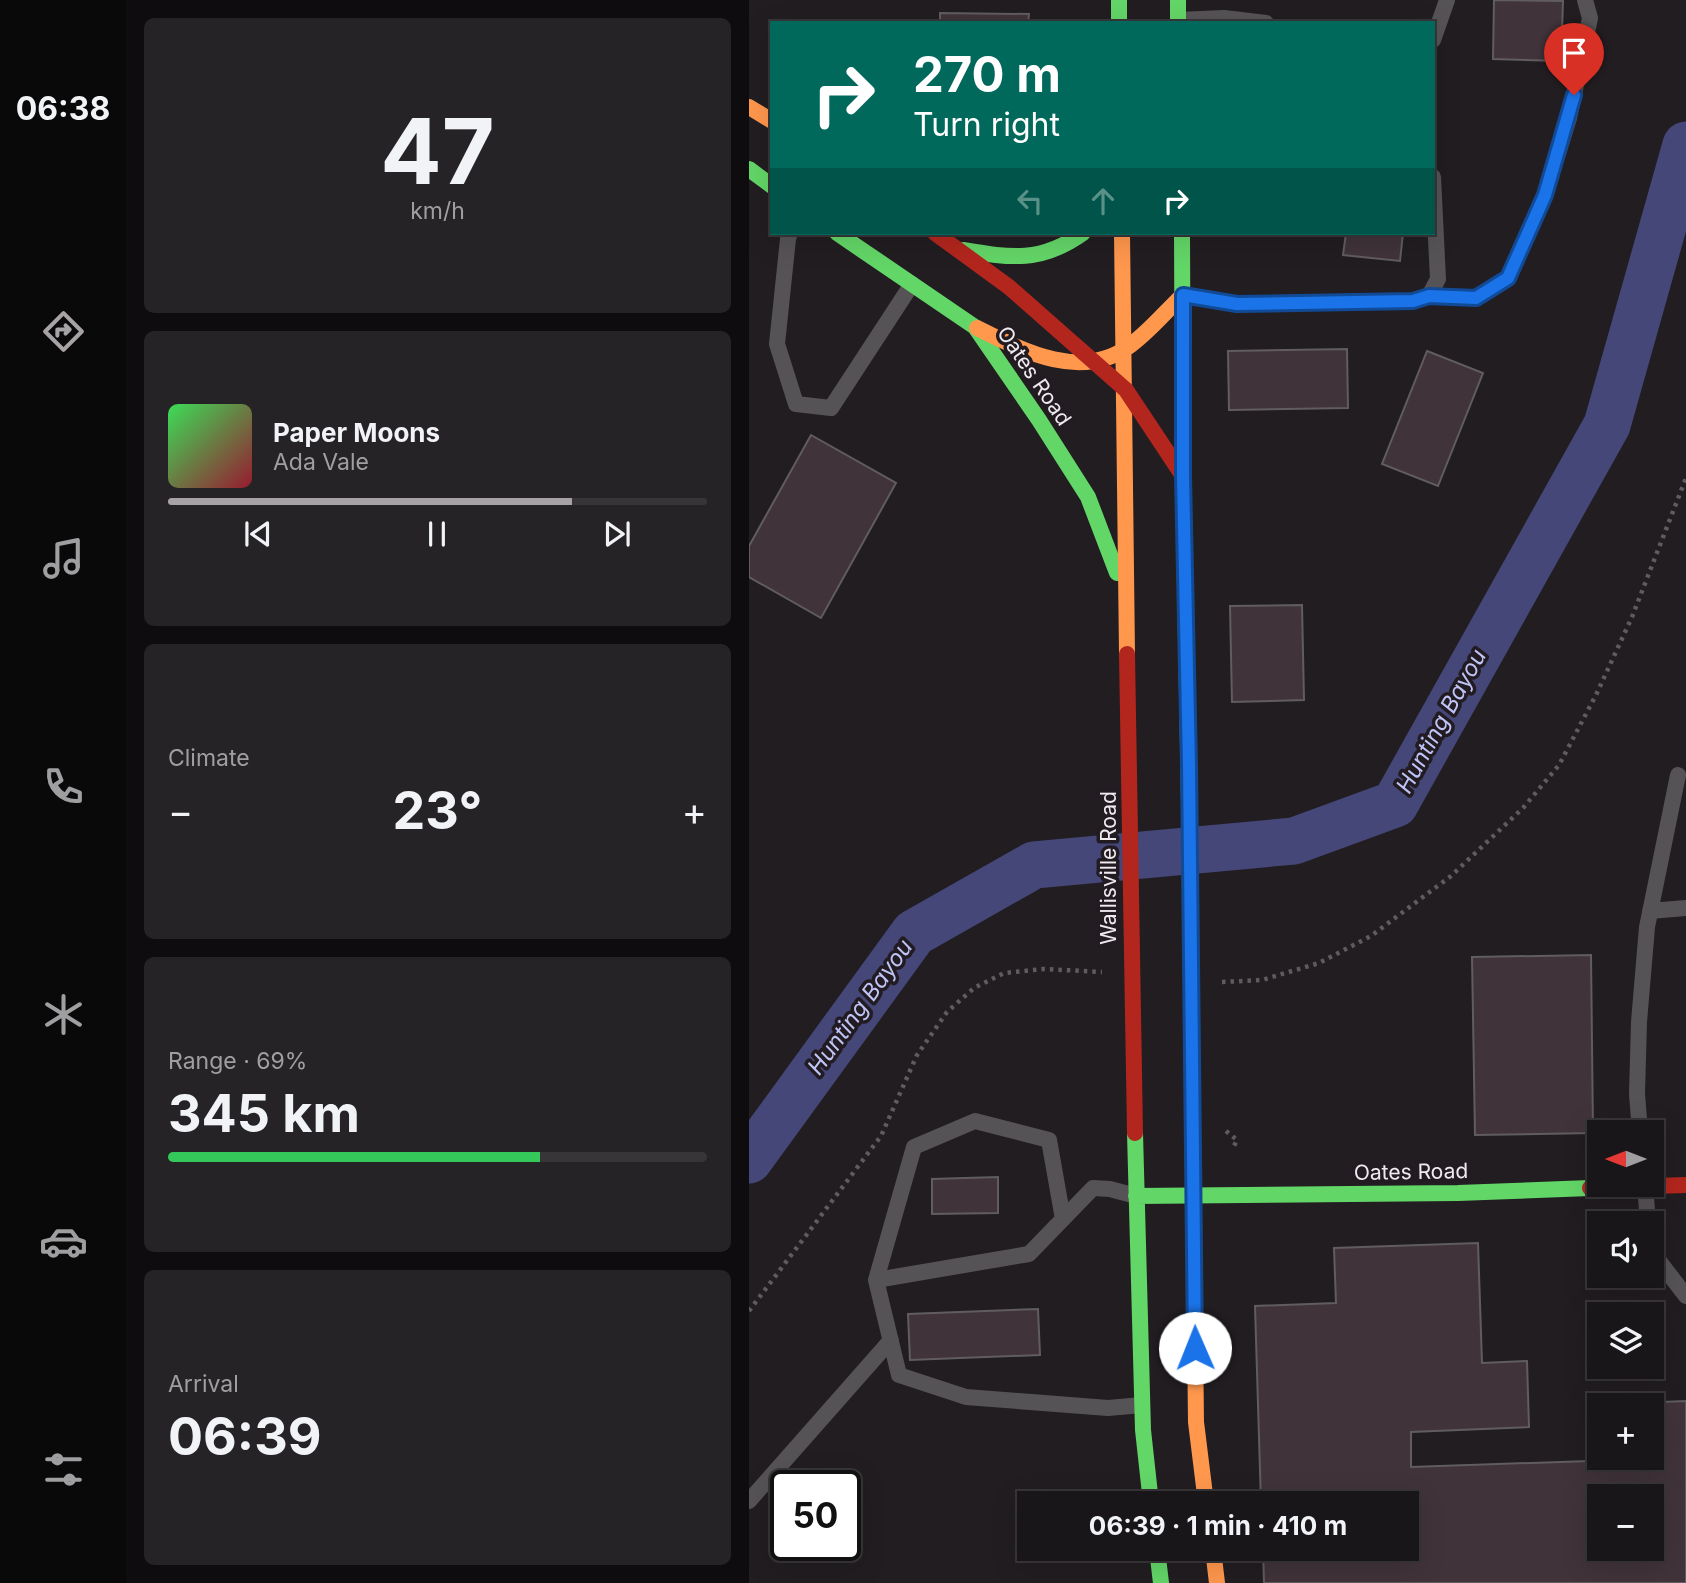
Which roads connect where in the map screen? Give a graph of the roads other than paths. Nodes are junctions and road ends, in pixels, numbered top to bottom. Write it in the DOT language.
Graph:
graph roads {
  1 [pos="1119,0"];
  2 [pos="1178,0"];
  3 [pos="1447,0"];
  4 [pos="1585,0"];
  5 [pos="1119,21"];
  6 [pos="1178,21"];
  7 [pos="1190,21"];
  8 [pos="1249,21"];
  9 [pos="1435,34"];
  10 [pos="749,107"];
  11 [pos="770,120"];
  12 [pos="749,169"];
  13 [pos="770,185"];
  14 [pos="1435,218"];
  15 [pos="789,235"];
  16 [pos="840,235"];
  17 [pos="938,235"];
  18 [pos="1080,235"];
  19 [pos="1122,235"];
  20 [pos="1182,235"];
  21 [pos="957,249"];
  22 [pos="912,284"];
  23 [pos="1183,295"];
  24 [pos="1429,296"];
  25 [pos="975,327"];
  26 [pos="1125,349"];
  27 [pos="1094,362"];
  28 [pos="1126,390"];
  29 [pos="1183,476"];
  30 [pos="1128,601"];
  31 [pos="1678,775"];
  32 [pos="1686,908"];
  33 [pos="1650,911"];
  34 [pos="1639,1120"];
  35 [pos="1664,1185"];
  36 [pos="1686,1185"];
  37 [pos="1587,1187"];
  38 [pos="1136,1196"];
  39 [pos="1193,1196"];
  40 [pos="1063,1219"];
  41 [pos="1664,1268"];
  42 [pos="876,1280"];
  43 [pos="1686,1296"];
  44 [pos="891,1340"];
  45 [pos="1142,1405"];
  46 [pos="1150,1491"];
  47 [pos="1205,1491"];
  48 [pos="749,1502"];
  49 [pos="1158,1561"];
  50 [pos="1214,1561"];
  51 [pos="1161,1583"];
  52 [pos="1217,1583"];
  1 -- 5 [label="main road"];
  2 -- 6 [label="main road"];
  3 -- 9 [label="lane"];
  4 -- 24 [label="lane"];
  7 -- 8 [label="lane"];
  10 -- 11 [label="main road"];
  12 -- 13 [label="main road"];
  14 -- 24 [label="lane"];
  15 -- 22 [label="lane"];
  16 -- 22 [label="main road, Oates Road"];
  17 -- 21 [label="main road, Oates Road"];
  18 -- 21 [label="main road"];
  19 -- 26 [label="main road, Wallisville Road"];
  20 -- 23 [label="main road"];
  21 -- 27 [label="main road, Oates Road"];
  22 -- 25 [label="main road, Oates Road"];
  23 -- 24 [label="lane"];
  23 -- 26 [label="main road"];
  23 -- 29 [label="main road"];
  25 -- 27 [label="main road"];
  25 -- 30 [label="main road, Oates Road"];
  26 -- 27 [label="main road"];
  26 -- 28 [label="main road, Wallisville Road"];
  27 -- 28 [label="main road, Oates Road"];
  28 -- 29 [label="main road, Oates Road"];
  28 -- 30 [label="main road, Wallisville Road"];
  29 -- 39 [label="main road"];
  30 -- 38 [label="main road, Wallisville Road"];
  31 -- 33 [label="lane"];
  32 -- 33 [label="lane"];
  33 -- 34 [label="lane"];
  35 -- 36 [label="main road, Oates Road"];
  37 -- 39 [label="main road, Oates Road"];
  38 -- 39 [label="main road, Oates Road"];
  38 -- 40 [label="lane"];
  38 -- 45 [label="main road, Wallisville Road"];
  39 -- 47 [label="main road"];
  40 -- 42 [label="lane"];
  40 -- 42 [label="lane"];
  41 -- 43 [label="lane"];
  42 -- 44 [label="lane"];
  44 -- 45 [label="lane"];
  44 -- 48 [label="lane"];
  45 -- 46 [label="main road, Wallisville Road"];
  49 -- 51 [label="main road"];
  50 -- 52 [label="main road"];
}
